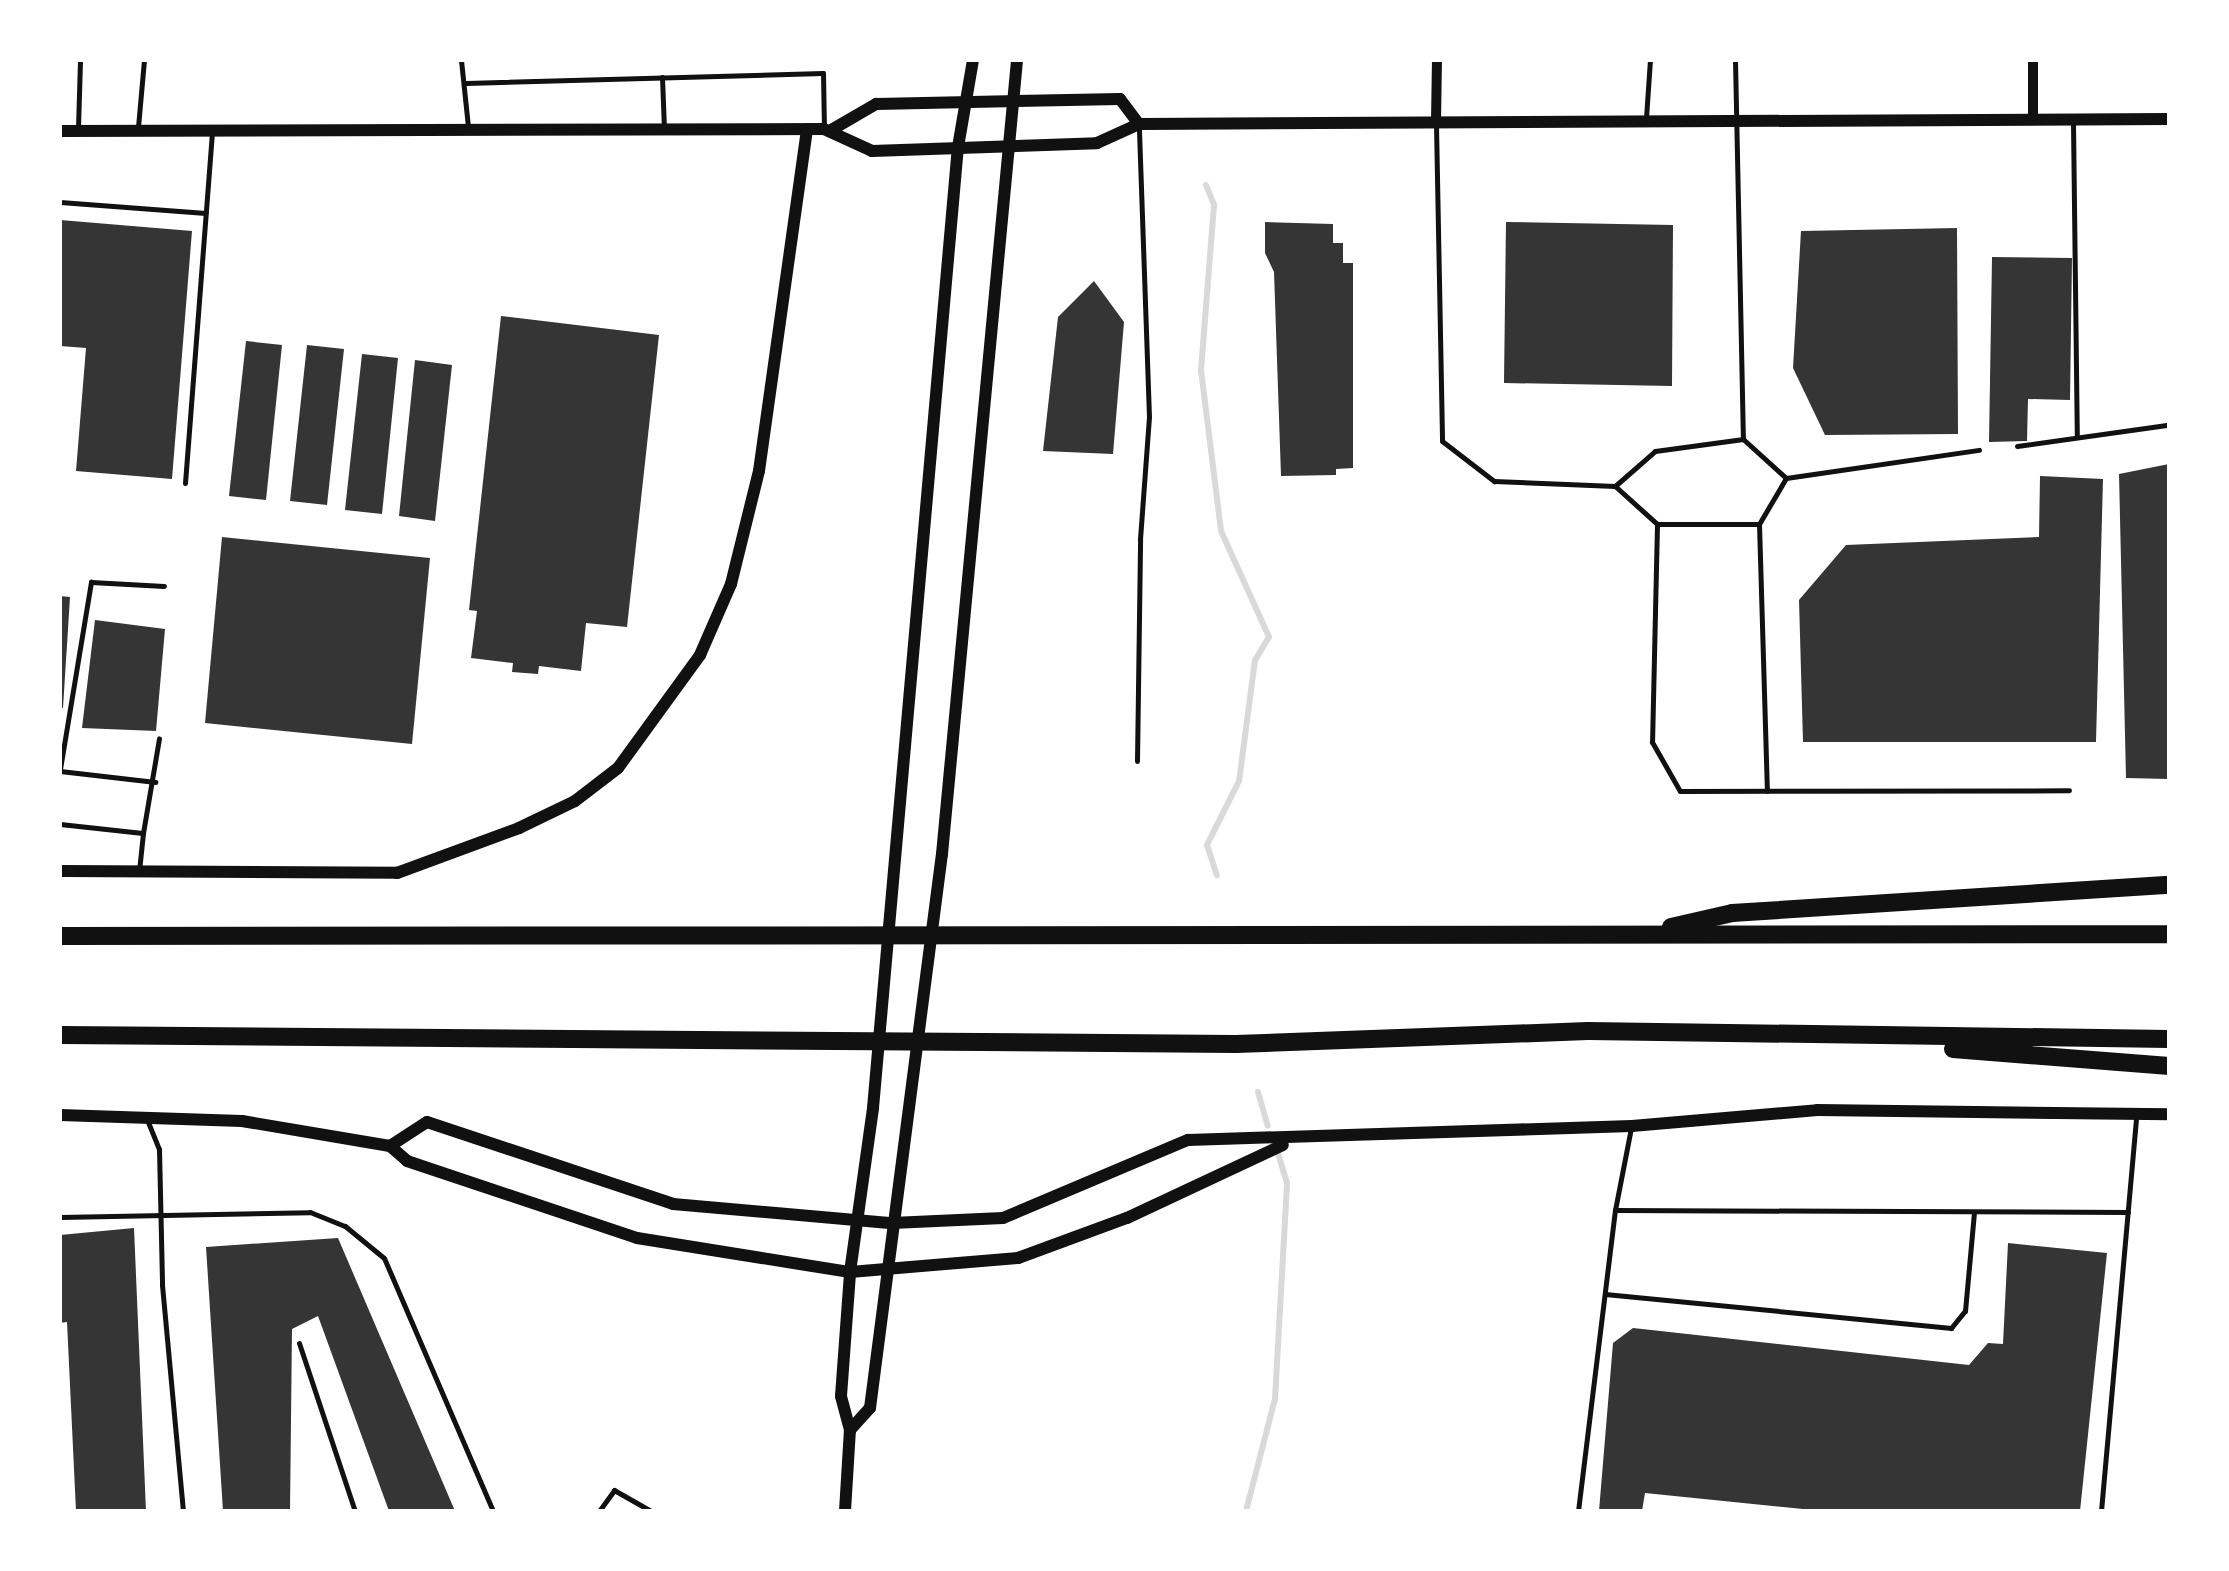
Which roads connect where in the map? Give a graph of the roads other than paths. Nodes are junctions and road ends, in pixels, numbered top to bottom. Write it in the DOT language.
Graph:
graph roads {
  1 [pos="80,60"];
  2 [pos="144,60"];
  3 [pos="461,60"];
  4 [pos="973,60"];
  5 [pos="1017,60"];
  6 [pos="1437,60"];
  7 [pos="1650,60"];
  8 [pos="1735,60"];
  9 [pos="2033,60"];
  10 [pos="662,77"];
  11 [pos="466,82"];
  12 [pos="1013,102"];
  13 [pos="965,104"];
  14 [pos="2169,118"];
  15 [pos="2072,119"];
  16 [pos="2034,120"];
  17 [pos="1646,121"];
  18 [pos="1733,121"];
  19 [pos="1436,122"];
  20 [pos="1139,124"];
  21 [pos="807,128"];
  22 [pos="664,129"];
  23 [pos="828,129"];
  24 [pos="138,130"];
  25 [pos="212,130"];
  26 [pos="468,130"];
  27 [pos="60,131"];
  28 [pos="78,131"];
  29 [pos="1009,146"];
  30 [pos="958,147"];
  31 [pos="60,202"];
  32 [pos="206,212"];
  33 [pos="2167,425"];
  34 [pos="2077,435"];
  35 [pos="1744,439"];
  36 [pos="2016,446"];
  37 [pos="1978,450"];
  38 [pos="1786,478"];
  39 [pos="185,482"];
  40 [pos="1615,486"];
  41 [pos="1657,524"];
  42 [pos="1760,524"];
  43 [pos="164,586"];
  44 [pos="159,738"];
  45 [pos="1137,762"];
  46 [pos="60,770"];
  47 [pos="155,782"];
  48 [pos="2069,790"];
  49 [pos="1767,791"];
  50 [pos="60,824"];
  51 [pos="143,833"];
  52 [pos="60,871"];
  53 [pos="139,873"];
  54 [pos="2169,885"];
  55 [pos="1641,934"];
  56 [pos="2169,934"];
  57 [pos="60,936"];
  58 [pos="60,1035"];
  59 [pos="1828,1038"];
  60 [pos="2169,1039"];
  61 [pos="2169,1066"];
  62 [pos="2136,1112"];
  63 [pos="2169,1114"];
  64 [pos="60,1115"];
  65 [pos="147,1119"];
  66 [pos="1632,1126"];
  67 [pos="1290,1142"];
  68 [pos="390,1146"];
  69 [pos="1615,1210"];
  70 [pos="1974,1212"];
  71 [pos="2128,1212"];
  72 [pos="60,1217"];
  73 [pos="160,1219"];
  74 [pos="892,1223"];
  75 [pos="855,1224"];
  76 [pos="886,1269"];
  77 [pos="850,1272"];
  78 [pos="1605,1294"];
  79 [pos="299,1343"];
  80 [pos="850,1430"];
  81 [pos="183,1511"];
  82 [pos="355,1511"];
  83 [pos="493,1511"];
  84 [pos="599,1511"];
  85 [pos="651,1511"];
  86 [pos="845,1511"];
  87 [pos="1578,1511"];
  88 [pos="2101,1511"];
  1 -- 28 [label="lane"];
  2 -- 24 [label="lane"];
  3 -- 11 [label="lane"];
  4 -- 13 [label="street"];
  5 -- 12 [label="street"];
  6 -- 19 [label="street"];
  7 -- 17 [label="lane"];
  8 -- 18 [label="lane"];
  9 -- 16 [label="street"];
  10 -- 11 [label="lane"];
  10 -- 22 [label="lane"];
  10 -- 23 [label="lane"];
  11 -- 26 [label="lane"];
  12 -- 13 [label="street"];
  12 -- 20 [label="street"];
  12 -- 29 [label="street"];
  13 -- 23 [label="street"];
  13 -- 30 [label="street"];
  14 -- 15 [label="street"];
  15 -- 16 [label="street"];
  15 -- 34 [label="lane"];
  16 -- 18 [label="street"];
  17 -- 18 [label="street"];
  17 -- 19 [label="street"];
  18 -- 35 [label="lane"];
  19 -- 20 [label="street"];
  19 -- 40 [label="lane"];
  20 -- 29 [label="street"];
  20 -- 45 [label="lane"];
  21 -- 22 [label="street"];
  21 -- 23 [label="street"];
  21 -- 53 [label="street"];
  22 -- 26 [label="street"];
  23 -- 30 [label="street"];
  24 -- 25 [label="street"];
  24 -- 28 [label="street"];
  25 -- 26 [label="street"];
  25 -- 32 [label="lane"];
  27 -- 28 [label="street"];
  29 -- 30 [label="street"];
  29 -- 74 [label="street"];
  30 -- 75 [label="street"];
  31 -- 32 [label="lane"];
  32 -- 39 [label="lane"];
  33 -- 34 [label="lane"];
  34 -- 36 [label="lane"];
  35 -- 38 [label="lane"];
  35 -- 40 [label="lane"];
  37 -- 38 [label="lane"];
  38 -- 42 [label="lane"];
  40 -- 41 [label="lane"];
  41 -- 42 [label="lane"];
  41 -- 49 [label="lane"];
  42 -- 49 [label="lane"];
  43 -- 46 [label="lane"];
  44 -- 47 [label="lane"];
  46 -- 47 [label="lane"];
  47 -- 51 [label="lane"];
  48 -- 49 [label="lane"];
  50 -- 51 [label="lane"];
  51 -- 53 [label="lane"];
  52 -- 53 [label="street"];
  54 -- 55 [label="highway"];
  55 -- 56 [label="highway"];
  55 -- 57 [label="highway"];
  58 -- 59 [label="highway"];
  59 -- 60 [label="highway"];
  59 -- 61 [label="highway"];
  62 -- 63 [label="street"];
  62 -- 66 [label="street"];
  62 -- 71 [label="lane"];
  64 -- 65 [label="street"];
  65 -- 68 [label="street"];
  65 -- 73 [label="lane"];
  66 -- 67 [label="street"];
  66 -- 69 [label="lane"];
  67 -- 74 [label="street"];
  67 -- 76 [label="street"];
  68 -- 75 [label="street"];
  68 -- 77 [label="street"];
  69 -- 70 [label="lane"];
  69 -- 78 [label="lane"];
  70 -- 71 [label="lane"];
  70 -- 78 [label="lane"];
  71 -- 88 [label="lane"];
  72 -- 73 [label="lane"];
  73 -- 81 [label="lane"];
  73 -- 83 [label="lane"];
  74 -- 75 [label="street"];
  74 -- 76 [label="street"];
  75 -- 77 [label="street"];
  76 -- 77 [label="street"];
  76 -- 80 [label="street"];
  77 -- 80 [label="street"];
  78 -- 87 [label="lane"];
  79 -- 82 [label="lane"];
  80 -- 86 [label="street"];
  84 -- 85 [label="lane"];
}
